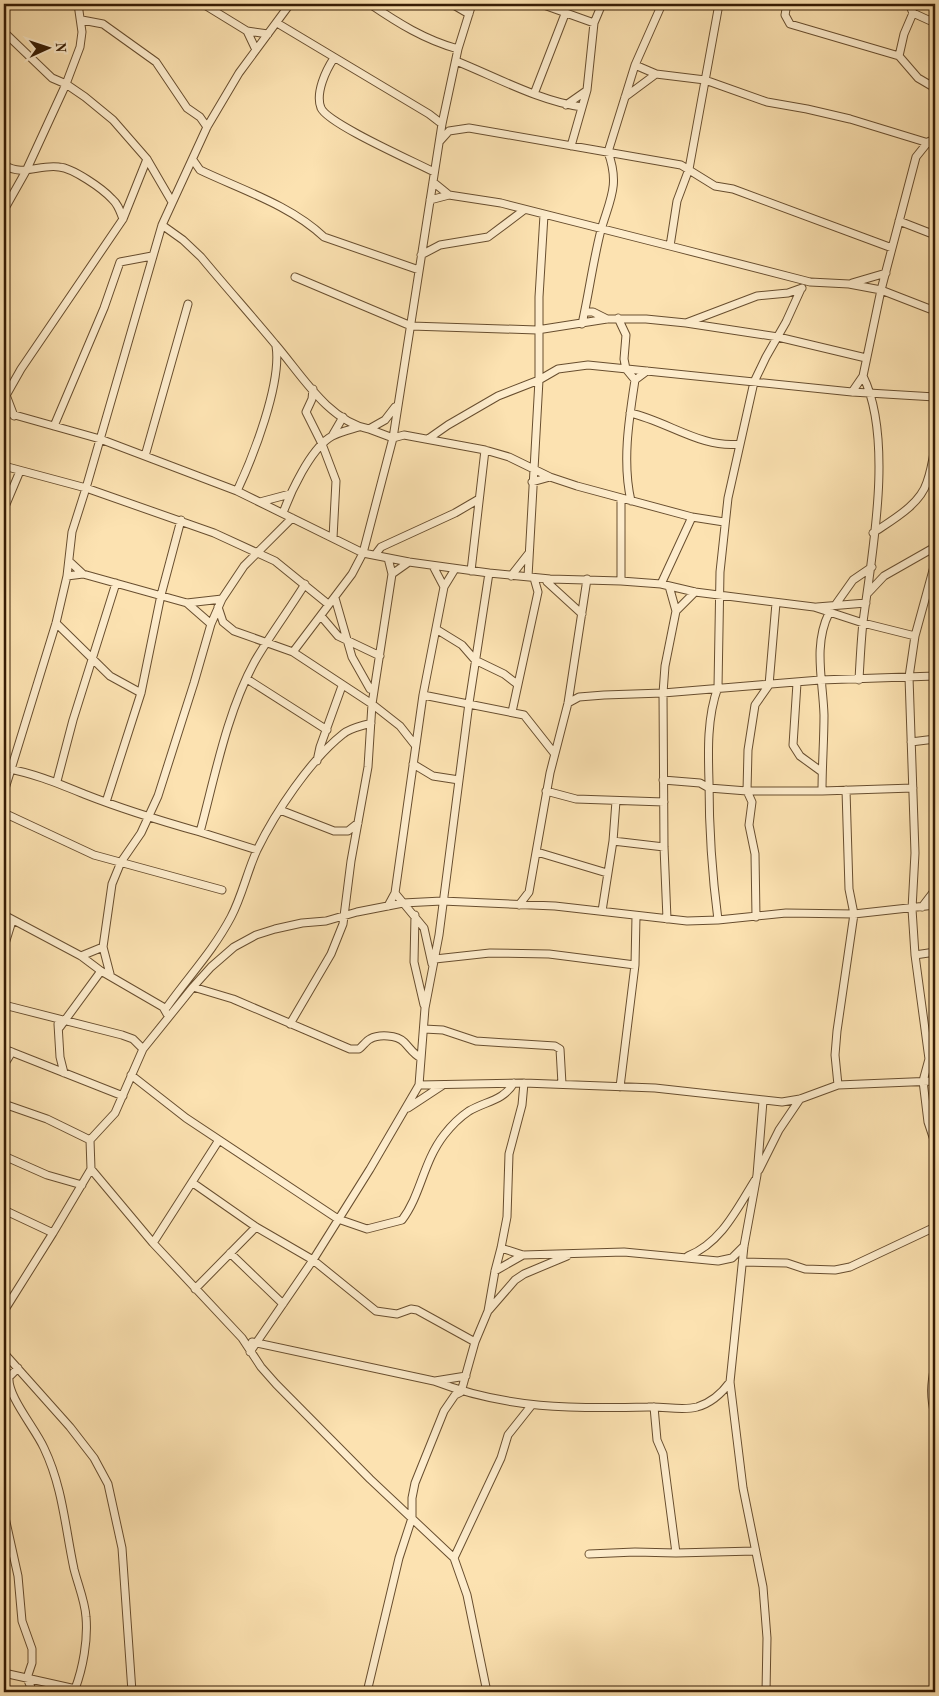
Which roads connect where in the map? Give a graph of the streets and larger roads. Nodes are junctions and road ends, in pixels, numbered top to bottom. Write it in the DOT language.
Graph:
graph roads {
  1 [pos="78,4"];
  2 [pos="203,4"];
  3 [pos="290,4"];
  4 [pos="370,4"];
  5 [pos="452,4"];
  6 [pos="472,4"];
  7 [pos="540,4"];
  8 [pos="602,4"];
  9 [pos="662,4"];
  10 [pos="719,4"];
  11 [pos="787,4"];
  12 [pos="909,4"];
  13 [pos="913,13"];
  14 [pos="469,14"];
  15 [pos="566,14"];
  16 [pos="82,20"];
  17 [pos="277,23"];
  18 [pos="594,23"];
  19 [pos="935,23"];
  20 [pos="247,31"];
  21 [pos="4,32"];
  22 [pos="268,34"];
  23 [pos="458,49"];
  24 [pos="256,50"];
  25 [pos="899,56"];
  26 [pos="334,58"];
  27 [pos="456,61"];
  28 [pos="636,65"];
  29 [pos="656,74"];
  30 [pos="705,80"];
  31 [pos="66,84"];
  32 [pos="935,88"];
  33 [pos="587,90"];
  34 [pos="534,94"];
  35 [pos="625,97"];
  36 [pos="566,105"];
  37 [pos="582,107"];
  38 [pos="445,111"];
  39 [pos="429,114"];
  40 [pos="442,124"];
  41 [pos="207,126"];
  42 [pos="440,140"];
  43 [pos="933,142"];
  44 [pos="571,146"];
  45 [pos="608,152"];
  46 [pos="32,158"];
  47 [pos="689,159"];
  48 [pos="192,160"];
  49 [pos="4,165"];
  50 [pos="681,165"];
  51 [pos="43,166"];
  52 [pos="148,169"];
  53 [pos="689,169"];
  54 [pos="200,170"];
  55 [pos="26,171"];
  56 [pos="186,172"];
  57 [pos="434,172"];
  58 [pos="433,182"];
  59 [pos="448,195"];
  60 [pos="430,200"];
  61 [pos="172,202"];
  62 [pos="4,210"];
  63 [pos="524,210"];
  64 [pos="544,216"];
  65 [pos="123,219"];
  66 [pos="900,221"];
  67 [pos="162,225"];
  68 [pos="602,230"];
  69 [pos="935,235"];
  70 [pos="670,246"];
  71 [pos="892,248"];
  72 [pos="421,255"];
  73 [pos="152,256"];
  74 [pos="419,270"];
  75 [pos="886,273"];
  76 [pos="295,276"];
  77 [pos="810,282"];
  78 [pos="849,284"];
  79 [pos="801,289"];
  80 [pos="881,290"];
  81 [pos="588,303"];
  82 [pos="188,304"];
  83 [pos="935,311"];
  84 [pos="584,312"];
  85 [pos="593,312"];
  86 [pos="618,318"];
  87 [pos="607,319"];
  88 [pos="686,323"];
  89 [pos="582,324"];
  90 [pos="411,326"];
  91 [pos="537,330"];
  92 [pos="778,337"];
  93 [pos="276,344"];
  94 [pos="866,358"];
  95 [pos="626,369"];
  96 [pos="648,371"];
  97 [pos="863,376"];
  98 [pos="539,380"];
  99 [pos="635,380"];
  100 [pos="754,382"];
  101 [pos="313,389"];
  102 [pos="852,392"];
  103 [pos="871,394"];
  104 [pos="5,397"];
  105 [pos="935,397"];
  106 [pos="397,405"];
  107 [pos="4,412"];
  108 [pos="630,413"];
  109 [pos="14,416"];
  110 [pos="343,417"];
  111 [pos="54,426"];
  112 [pos="358,427"];
  113 [pos="394,427"];
  114 [pos="369,429"];
  115 [pos="332,436"];
  116 [pos="404,436"];
  117 [pos="393,438"];
  118 [pos="100,439"];
  119 [pos="428,439"];
  120 [pos="322,444"];
  121 [pos="740,444"];
  122 [pos="935,448"];
  123 [pos="485,450"];
  124 [pos="146,456"];
  125 [pos="4,466"];
  126 [pos="533,467"];
  127 [pos="20,471"];
  128 [pos="550,478"];
  129 [pos="532,482"];
  130 [pos="86,488"];
  131 [pos="236,491"];
  132 [pos="290,494"];
  133 [pos="479,499"];
  134 [pos="621,499"];
  135 [pos="631,501"];
  136 [pos="260,502"];
  137 [pos="4,508"];
  138 [pos="283,513"];
  139 [pos="692,517"];
  140 [pos="292,518"];
  141 [pos="181,520"];
  142 [pos="724,522"];
  143 [pos="873,533"];
  144 [pos="333,538"];
  145 [pos="935,547"];
  146 [pos="257,552"];
  147 [pos="363,553"];
  148 [pos="529,553"];
  149 [pos="375,555"];
  150 [pos="388,558"];
  151 [pos="69,561"];
  152 [pos="409,562"];
  153 [pos="935,563"];
  154 [pos="433,566"];
  155 [pos="872,567"];
  156 [pos="455,569"];
  157 [pos="471,571"];
  158 [pos="83,574"];
  159 [pos="392,574"];
  160 [pos="489,574"];
  161 [pos="67,576"];
  162 [pos="511,576"];
  163 [pos="531,577"];
  164 [pos="587,579"];
  165 [pos="549,580"];
  166 [pos="621,581"];
  167 [pos="116,583"];
  168 [pos="305,584"];
  169 [pos="665,585"];
  170 [pos="444,586"];
  171 [pos="538,592"];
  172 [pos="695,592"];
  173 [pos="867,594"];
  174 [pos="161,595"];
  175 [pos="720,596"];
  176 [pos="335,598"];
  177 [pos="222,599"];
  178 [pos="187,602"];
  179 [pos="776,603"];
  180 [pos="866,603"];
  181 [pos="328,604"];
  182 [pos="836,604"];
  183 [pos="218,607"];
  184 [pos="814,607"];
  185 [pos="676,611"];
  186 [pos="829,613"];
  187 [pos="582,614"];
  188 [pos="320,616"];
  189 [pos="223,622"];
  190 [pos="56,623"];
  191 [pos="211,623"];
  192 [pos="863,623"];
  193 [pos="436,629"];
  194 [pos="915,636"];
  195 [pos="346,640"];
  196 [pos="268,643"];
  197 [pos="293,652"];
  198 [pos="380,656"];
  199 [pos="92,659"];
  200 [pos="475,660"];
  201 [pos="935,676"];
  202 [pos="909,677"];
  203 [pos="247,679"];
  204 [pos="820,680"];
  205 [pos="859,680"];
  206 [pos="797,683"];
  207 [pos="517,684"];
  208 [pos="769,685"];
  209 [pos="342,686"];
  210 [pos="718,687"];
  211 [pos="372,689"];
  212 [pos="570,691"];
  213 [pos="141,693"];
  214 [pos="664,693"];
  215 [pos="356,694"];
  216 [pos="422,695"];
  217 [pos="579,698"];
  218 [pos="469,702"];
  219 [pos="568,703"];
  220 [pos="372,704"];
  221 [pos="512,712"];
  222 [pos="370,722"];
  223 [pos="326,730"];
  224 [pos="935,739"];
  225 [pos="910,742"];
  226 [pos="415,745"];
  227 [pos="554,754"];
  228 [pos="317,761"];
  229 [pos="413,764"];
  230 [pos="8,768"];
  231 [pos="822,772"];
  232 [pos="459,780"];
  233 [pos="663,780"];
  234 [pos="57,781"];
  235 [pos="709,788"];
  236 [pos="913,788"];
  237 [pos="747,790"];
  238 [pos="846,790"];
  239 [pos="822,791"];
  240 [pos="4,792"];
  241 [pos="546,792"];
  242 [pos="616,801"];
  243 [pos="106,802"];
  244 [pos="664,802"];
  245 [pos="280,810"];
  246 [pos="4,813"];
  247 [pos="149,817"];
  248 [pos="358,822"];
  249 [pos="200,832"];
  250 [pos="613,841"];
  251 [pos="664,847"];
  252 [pos="257,850"];
  253 [pos="537,852"];
  254 [pos="128,854"];
  255 [pos="121,862"];
  256 [pos="132,866"];
  257 [pos="607,873"];
  258 [pos="222,890"];
  259 [pos="935,890"];
  260 [pos="529,892"];
  261 [pos="395,893"];
  262 [pos="347,901"];
  263 [pos="442,901"];
  264 [pos="403,903"];
  265 [pos="935,904"];
  266 [pos="519,905"];
  267 [pos="388,906"];
  268 [pos="533,906"];
  269 [pos="922,907"];
  270 [pos="912,909"];
  271 [pos="602,911"];
  272 [pos="357,912"];
  273 [pos="854,914"];
  274 [pos="4,915"];
  275 [pos="345,915"];
  276 [pos="415,915"];
  277 [pos="636,916"];
  278 [pos="756,917"];
  279 [pos="667,919"];
  280 [pos="718,920"];
  281 [pos="12,921"];
  282 [pos="4,946"];
  283 [pos="103,947"];
  284 [pos="935,952"];
  285 [pos="915,955"];
  286 [pos="81,956"];
  287 [pos="434,963"];
  288 [pos="635,965"];
  289 [pos="101,970"];
  290 [pos="110,974"];
  291 [pos="193,987"];
  292 [pos="4,1005"];
  293 [pos="177,1006"];
  294 [pos="165,1007"];
  295 [pos="425,1008"];
  296 [pos="168,1016"];
  297 [pos="55,1018"];
  298 [pos="64,1020"];
  299 [pos="290,1024"];
  300 [pos="60,1027"];
  301 [pos="424,1028"];
  302 [pos="4,1049"];
  303 [pos="143,1049"];
  304 [pos="12,1052"];
  305 [pos="60,1057"];
  306 [pos="421,1058"];
  307 [pos="929,1059"];
  308 [pos="4,1065"];
  309 [pos="50,1068"];
  310 [pos="935,1068"];
  311 [pos="64,1073"];
  312 [pos="131,1075"];
  313 [pos="923,1081"];
  314 [pos="935,1081"];
  315 [pos="514,1083"];
  316 [pos="524,1083"];
  317 [pos="443,1084"];
  318 [pos="562,1084"];
  319 [pos="419,1085"];
  320 [pos="838,1085"];
  321 [pos="620,1087"];
  322 [pos="123,1096"];
  323 [pos="800,1099"];
  324 [pos="763,1101"];
  325 [pos="4,1104"];
  326 [pos="405,1109"];
  327 [pos="90,1140"];
  328 [pos="220,1140"];
  329 [pos="935,1142"];
  330 [pos="4,1156"];
  331 [pos="91,1169"];
  332 [pos="757,1175"];
  333 [pos="193,1183"];
  334 [pos="82,1185"];
  335 [pos="4,1210"];
  336 [pos="338,1219"];
  337 [pos="256,1227"];
  338 [pos="935,1227"];
  339 [pos="53,1233"];
  340 [pos="153,1243"];
  341 [pos="744,1246"];
  342 [pos="501,1248"];
  343 [pos="230,1253"];
  344 [pos="569,1254"];
  345 [pos="523,1255"];
  346 [pos="686,1257"];
  347 [pos="313,1260"];
  348 [pos="743,1262"];
  349 [pos="495,1271"];
  350 [pos="195,1289"];
  351 [pos="283,1304"];
  352 [pos="4,1311"];
  353 [pos="488,1311"];
  354 [pos="242,1338"];
  355 [pos="475,1342"];
  356 [pos="256,1343"];
  357 [pos="250,1352"];
  358 [pos="4,1353"];
  359 [pos="935,1364"];
  360 [pos="18,1368"];
  361 [pos="466,1376"];
  362 [pos="434,1381"];
  363 [pos="730,1382"];
  364 [pos="461,1392"];
  365 [pos="531,1406"];
  366 [pos="654,1406"];
  367 [pos="935,1416"];
  368 [pos="4,1513"];
  369 [pos="412,1518"];
  370 [pos="756,1550"];
  371 [pos="676,1553"];
  372 [pos="589,1554"];
  373 [pos="454,1558"];
  374 [pos="4,1674"];
  375 [pos="28,1678"];
  376 [pos="42,1681"];
  377 [pos="76,1690"];
  378 [pos="134,1691"];
  379 [pos="34,1692"];
  380 [pos="89,1692"];
  381 [pos="367,1692"];
  382 [pos="487,1692"];
  383 [pos="766,1692"];
  1 -- 16 [label="street"];
  2 -- 20 [label="street"];
  3 -- 17 [label="street"];
  4 -- 23 [label="street"];
  5 -- 14 [label="street"];
  6 -- 14 [label="street"];
  7 -- 15 [label="street"];
  8 -- 18 [label="street"];
  9 -- 28 [label="street"];
  10 -- 30 [label="street"];
  11 -- 25 [label="street"];
  12 -- 13 [label="street"];
  13 -- 19 [label="street"];
  13 -- 25 [label="street"];
  14 -- 23 [label="street"];
  15 -- 18 [label="street"];
  15 -- 34 [label="street"];
  16 -- 31 [label="street"];
  16 -- 41 [label="street"];
  17 -- 22 [label="street"];
  17 -- 26 [label="street"];
  18 -- 33 [label="street"];
  20 -- 22 [label="street"];
  20 -- 24 [label="street"];
  21 -- 31 [label="street"];
  22 -- 24 [label="street"];
  23 -- 27 [label="street"];
  24 -- 41 [label="street"];
  25 -- 32 [label="street"];
  26 -- 39 [label="street"];
  26 -- 57 [label="street"];
  27 -- 34 [label="street"];
  27 -- 38 [label="street"];
  28 -- 29 [label="street"];
  28 -- 35 [label="street"];
  29 -- 30 [label="street"];
  29 -- 35 [label="street"];
  30 -- 43 [label="street"];
  30 -- 47 [label="street"];
  31 -- 46 [label="street"];
  31 -- 52 [label="street"];
  33 -- 36 [label="street"];
  33 -- 37 [label="street"];
  34 -- 36 [label="street"];
  35 -- 45 [label="street"];
  36 -- 37 [label="street"];
  37 -- 44 [label="street"];
  38 -- 39 [label="street"];
  38 -- 40 [label="street"];
  39 -- 40 [label="street"];
  40 -- 42 [label="street"];
  41 -- 48 [label="street"];
  42 -- 44 [label="street"];
  42 -- 57 [label="street"];
  43 -- 66 [label="street"];
  44 -- 45 [label="street"];
  45 -- 50 [label="street"];
  45 -- 68 [label="street"];
  46 -- 51 [label="street"];
  46 -- 55 [label="street"];
  47 -- 50 [label="street"];
  47 -- 53 [label="street"];
  48 -- 54 [label="street"];
  48 -- 56 [label="street"];
  49 -- 55 [label="street"];
  50 -- 53 [label="street"];
  51 -- 55 [label="street"];
  51 -- 65 [label="street"];
  52 -- 61 [label="street"];
  52 -- 65 [label="street"];
  53 -- 70 [label="street"];
  53 -- 71 [label="street"];
  54 -- 56 [label="street"];
  54 -- 74 [label="street"];
  55 -- 62 [label="street"];
  56 -- 61 [label="street"];
  57 -- 58 [label="street"];
  58 -- 59 [label="street"];
  58 -- 60 [label="street"];
  59 -- 60 [label="street"];
  59 -- 63 [label="street"];
  60 -- 72 [label="street"];
  61 -- 67 [label="street"];
  63 -- 64 [label="street"];
  63 -- 72 [label="street"];
  64 -- 68 [label="street"];
  64 -- 91 [label="street"];
  65 -- 104 [label="street"];
  66 -- 69 [label="street"];
  66 -- 71 [label="street"];
  67 -- 73 [label="street"];
  67 -- 93 [label="street"];
  68 -- 70 [label="street"];
  68 -- 81 [label="street"];
  70 -- 77 [label="street"];
  71 -- 75 [label="street"];
  72 -- 74 [label="street"];
  73 -- 111 [label="street"];
  73 -- 118 [label="street"];
  74 -- 90 [label="street"];
  75 -- 78 [label="street"];
  75 -- 80 [label="street"];
  76 -- 90 [label="street"];
  77 -- 78 [label="street"];
  77 -- 79 [label="street"];
  78 -- 80 [label="street"];
  79 -- 88 [label="street"];
  79 -- 92 [label="street"];
  80 -- 83 [label="street"];
  80 -- 94 [label="street"];
  81 -- 84 [label="street"];
  81 -- 85 [label="street"];
  82 -- 124 [label="street"];
  84 -- 85 [label="street"];
  84 -- 89 [label="street"];
  85 -- 87 [label="street"];
  86 -- 87 [label="street"];
  86 -- 88 [label="street"];
  86 -- 95 [label="street"];
  87 -- 89 [label="street"];
  88 -- 92 [label="street"];
  89 -- 91 [label="street"];
  90 -- 91 [label="street"];
  90 -- 106 [label="street"];
  91 -- 98 [label="street"];
  92 -- 94 [label="street"];
  92 -- 100 [label="street"];
  93 -- 101 [label="street"];
  93 -- 131 [label="street"];
  94 -- 97 [label="street"];
  95 -- 96 [label="street"];
  95 -- 98 [label="street"];
  95 -- 99 [label="street"];
  96 -- 99 [label="street"];
  96 -- 100 [label="street"];
  97 -- 102 [label="street"];
  97 -- 103 [label="street"];
  98 -- 119 [label="street"];
  98 -- 126 [label="street"];
  99 -- 108 [label="street"];
  100 -- 102 [label="street"];
  100 -- 121 [label="street"];
  101 -- 110 [label="street"];
  101 -- 120 [label="street"];
  102 -- 103 [label="street"];
  103 -- 105 [label="street"];
  103 -- 143 [label="street"];
  104 -- 109 [label="street"];
  106 -- 113 [label="street"];
  106 -- 114 [label="street"];
  107 -- 109 [label="street"];
  108 -- 121 [label="street"];
  108 -- 135 [label="street"];
  109 -- 111 [label="street"];
  110 -- 112 [label="street"];
  110 -- 115 [label="street"];
  111 -- 118 [label="street"];
  112 -- 114 [label="street"];
  112 -- 115 [label="street"];
  113 -- 116 [label="street"];
  113 -- 117 [label="street"];
  114 -- 117 [label="street"];
  115 -- 120 [label="street"];
  116 -- 117 [label="street"];
  116 -- 119 [label="street"];
  117 -- 147 [label="street"];
  118 -- 124 [label="street"];
  118 -- 130 [label="street"];
  119 -- 123 [label="street"];
  120 -- 132 [label="street"];
  120 -- 144 [label="street"];
  121 -- 142 [label="street"];
  122 -- 143 [label="street"];
  123 -- 126 [label="street"];
  123 -- 133 [label="street"];
  124 -- 131 [label="street"];
  125 -- 127 [label="street"];
  126 -- 128 [label="street"];
  126 -- 129 [label="street"];
  127 -- 130 [label="street"];
  127 -- 137 [label="street"];
  128 -- 129 [label="street"];
  128 -- 134 [label="street"];
  129 -- 148 [label="street"];
  130 -- 141 [label="street"];
  130 -- 151 [label="street"];
  131 -- 136 [label="street"];
  132 -- 136 [label="street"];
  132 -- 138 [label="street"];
  133 -- 149 [label="street"];
  133 -- 157 [label="street"];
  134 -- 135 [label="street"];
  134 -- 166 [label="street"];
  135 -- 139 [label="street"];
  136 -- 138 [label="street"];
  138 -- 140 [label="street"];
  139 -- 142 [label="street"];
  139 -- 169 [label="street"];
  140 -- 144 [label="street"];
  140 -- 146 [label="street"];
  141 -- 146 [label="street"];
  141 -- 174 [label="street"];
  142 -- 175 [label="street"];
  143 -- 155 [label="street"];
  144 -- 147 [label="street"];
  145 -- 173 [label="street"];
  146 -- 168 [label="street"];
  146 -- 177 [label="street"];
  147 -- 149 [label="street"];
  147 -- 176 [label="street"];
  148 -- 162 [label="street"];
  148 -- 163 [label="street"];
  149 -- 150 [label="street"];
  150 -- 152 [label="street"];
  150 -- 159 [label="street"];
  151 -- 158 [label="street"];
  151 -- 161 [label="street"];
  152 -- 154 [label="street"];
  152 -- 159 [label="street"];
  153 -- 194 [label="street"];
  154 -- 156 [label="street"];
  154 -- 170 [label="street"];
  155 -- 173 [label="street"];
  155 -- 182 [label="street"];
  156 -- 157 [label="street"];
  156 -- 170 [label="street"];
  157 -- 160 [label="street"];
  158 -- 161 [label="street"];
  158 -- 167 [label="street"];
  159 -- 198 [label="street"];
  160 -- 162 [label="street"];
  160 -- 200 [label="street"];
  161 -- 190 [label="street"];
  162 -- 163 [label="street"];
  163 -- 165 [label="street"];
  163 -- 171 [label="street"];
  164 -- 165 [label="street"];
  164 -- 166 [label="street"];
  164 -- 187 [label="street"];
  165 -- 171 [label="street"];
  165 -- 187 [label="street"];
  166 -- 169 [label="street"];
  167 -- 174 [label="street"];
  167 -- 199 [label="street"];
  168 -- 181 [label="street"];
  168 -- 196 [label="street"];
  169 -- 172 [label="street"];
  169 -- 185 [label="street"];
  170 -- 193 [label="street"];
  171 -- 207 [label="street"];
  172 -- 175 [label="street"];
  172 -- 185 [label="street"];
  173 -- 180 [label="street"];
  174 -- 178 [label="street"];
  174 -- 213 [label="street"];
  175 -- 179 [label="street"];
  175 -- 210 [label="street"];
  176 -- 181 [label="street"];
  176 -- 195 [label="street"];
  177 -- 178 [label="street"];
  177 -- 183 [label="street"];
  178 -- 191 [label="street"];
  179 -- 184 [label="street"];
  179 -- 208 [label="street"];
  180 -- 182 [label="street"];
  180 -- 192 [label="street"];
  181 -- 188 [label="street"];
  182 -- 184 [label="street"];
  183 -- 189 [label="street"];
  183 -- 191 [label="street"];
  184 -- 186 [label="street"];
  185 -- 214 [label="street"];
  186 -- 192 [label="street"];
  186 -- 204 [label="street"];
  187 -- 212 [label="street"];
  188 -- 195 [label="street"];
  188 -- 197 [label="street"];
  189 -- 191 [label="street"];
  189 -- 196 [label="street"];
  190 -- 199 [label="street"];
  190 -- 230 [label="street"];
  191 -- 247 [label="street"];
  192 -- 194 [label="street"];
  192 -- 205 [label="street"];
  193 -- 200 [label="street"];
  193 -- 216 [label="street"];
  194 -- 202 [label="street"];
  195 -- 198 [label="street"];
  195 -- 211 [label="street"];
  196 -- 197 [label="street"];
  196 -- 203 [label="street"];
  197 -- 209 [label="street"];
  198 -- 211 [label="street"];
  199 -- 213 [label="street"];
  199 -- 234 [label="street"];
  200 -- 207 [label="street"];
  200 -- 218 [label="street"];
  201 -- 202 [label="street"];
  202 -- 205 [label="street"];
  202 -- 225 [label="street"];
  203 -- 223 [label="street"];
  203 -- 249 [label="street"];
  204 -- 205 [label="street"];
  204 -- 206 [label="street"];
  204 -- 231 [label="street"];
  206 -- 208 [label="street"];
  206 -- 231 [label="street"];
  207 -- 221 [label="street"];
  208 -- 210 [label="street"];
  208 -- 237 [label="street"];
  209 -- 215 [label="street"];
  209 -- 223 [label="street"];
  210 -- 214 [label="street"];
  210 -- 235 [label="street"];
  211 -- 215 [label="street"];
  211 -- 220 [label="street"];
  212 -- 217 [label="street"];
  212 -- 219 [label="street"];
  213 -- 243 [label="street"];
  214 -- 217 [label="street"];
  214 -- 233 [label="street"];
  215 -- 220 [label="street"];
  216 -- 218 [label="street"];
  216 -- 226 [label="street"];
  217 -- 219 [label="street"];
  218 -- 221 [label="street"];
  218 -- 232 [label="street"];
  219 -- 227 [label="street"];
  220 -- 222 [label="street"];
  220 -- 226 [label="street"];
  221 -- 227 [label="street"];
  222 -- 228 [label="street"];
  222 -- 248 [label="street"];
  223 -- 228 [label="street"];
  224 -- 225 [label="street"];
  225 -- 236 [label="street"];
  226 -- 229 [label="street"];
  227 -- 241 [label="street"];
  228 -- 245 [label="street"];
  229 -- 232 [label="street"];
  229 -- 261 [label="street"];
  230 -- 234 [label="street"];
  230 -- 240 [label="street"];
  231 -- 239 [label="street"];
  232 -- 263 [label="street"];
  233 -- 235 [label="street"];
  233 -- 244 [label="street"];
  234 -- 243 [label="street"];
  235 -- 237 [label="street"];
  235 -- 280 [label="street"];
  236 -- 238 [label="street"];
  236 -- 270 [label="street"];
  237 -- 239 [label="street"];
  237 -- 278 [label="street"];
  238 -- 239 [label="street"];
  238 -- 273 [label="street"];
  241 -- 242 [label="street"];
  241 -- 253 [label="street"];
  242 -- 244 [label="street"];
  242 -- 250 [label="street"];
  243 -- 247 [label="street"];
  244 -- 251 [label="street"];
  245 -- 248 [label="street"];
  245 -- 252 [label="street"];
  246 -- 255 [label="street"];
  247 -- 249 [label="street"];
  247 -- 254 [label="street"];
  248 -- 262 [label="street"];
  249 -- 252 [label="street"];
  250 -- 251 [label="street"];
  250 -- 257 [label="street"];
  251 -- 279 [label="street"];
  252 -- 294 [label="street"];
  253 -- 257 [label="street"];
  253 -- 260 [label="street"];
  254 -- 255 [label="street"];
  254 -- 256 [label="street"];
  255 -- 256 [label="street"];
  255 -- 283 [label="street"];
  256 -- 258 [label="street"];
  257 -- 271 [label="street"];
  259 -- 269 [label="street"];
  260 -- 266 [label="street"];
  260 -- 268 [label="street"];
  261 -- 264 [label="street"];
  261 -- 267 [label="street"];
  262 -- 272 [label="street"];
  262 -- 275 [label="street"];
  263 -- 264 [label="street"];
  263 -- 266 [label="street"];
  263 -- 287 [label="street"];
  264 -- 267 [label="street"];
  264 -- 276 [label="street"];
  265 -- 269 [label="street"];
  266 -- 268 [label="street"];
  267 -- 272 [label="street"];
  268 -- 271 [label="street"];
  269 -- 270 [label="street"];
  270 -- 273 [label="street"];
  270 -- 285 [label="street"];
  271 -- 277 [label="street"];
  272 -- 275 [label="street"];
  273 -- 278 [label="street"];
  273 -- 320 [label="street"];
  274 -- 281 [label="street"];
  275 -- 291 [label="street"];
  275 -- 299 [label="street"];
  276 -- 287 [label="street"];
  276 -- 295 [label="street"];
  277 -- 279 [label="street"];
  277 -- 288 [label="street"];
  278 -- 280 [label="street"];
  279 -- 280 [label="street"];
  281 -- 282 [label="street"];
  281 -- 286 [label="street"];
  283 -- 286 [label="street"];
  283 -- 290 [label="street"];
  284 -- 285 [label="street"];
  285 -- 307 [label="street"];
  286 -- 289 [label="street"];
  287 -- 288 [label="street"];
  287 -- 295 [label="street"];
  288 -- 321 [label="street"];
  289 -- 290 [label="street"];
  289 -- 298 [label="street"];
  290 -- 294 [label="street"];
  291 -- 293 [label="street"];
  291 -- 299 [label="street"];
  292 -- 297 [label="street"];
  293 -- 294 [label="street"];
  293 -- 296 [label="street"];
  294 -- 296 [label="street"];
  295 -- 301 [label="street"];
  296 -- 303 [label="street"];
  297 -- 298 [label="street"];
  297 -- 300 [label="street"];
  298 -- 300 [label="street"];
  298 -- 303 [label="street"];
  299 -- 306 [label="street"];
  300 -- 305 [label="street"];
  301 -- 306 [label="street"];
  301 -- 318 [label="street"];
  302 -- 304 [label="street"];
  303 -- 312 [label="street"];
  304 -- 308 [label="street"];
  304 -- 309 [label="street"];
  305 -- 309 [label="street"];
  305 -- 311 [label="street"];
  306 -- 319 [label="street"];
  307 -- 310 [label="street"];
  307 -- 313 [label="street"];
  309 -- 311 [label="street"];
  311 -- 322 [label="street"];
  312 -- 322 [label="street"];
  312 -- 328 [label="street"];
  313 -- 314 [label="street"];
  313 -- 320 [label="street"];
  313 -- 329 [label="street"];
  315 -- 316 [label="street"];
  315 -- 317 [label="street"];
  315 -- 336 [label="street"];
  316 -- 318 [label="street"];
  316 -- 342 [label="street"];
  317 -- 319 [label="street"];
  317 -- 326 [label="street"];
  318 -- 321 [label="street"];
  319 -- 326 [label="street"];
  320 -- 323 [label="street"];
  321 -- 324 [label="street"];
  322 -- 327 [label="street"];
  323 -- 324 [label="street"];
  323 -- 332 [label="street"];
  324 -- 332 [label="street"];
  325 -- 327 [label="street"];
  326 -- 336 [label="street"];
  327 -- 331 [label="street"];
  328 -- 333 [label="street"];
  328 -- 336 [label="street"];
  330 -- 334 [label="street"];
  331 -- 334 [label="street"];
  331 -- 340 [label="street"];
  332 -- 341 [label="street"];
  332 -- 346 [label="street"];
  333 -- 337 [label="street"];
  333 -- 340 [label="street"];
  334 -- 339 [label="street"];
  335 -- 339 [label="street"];
  336 -- 347 [label="street"];
  337 -- 343 [label="street"];
  337 -- 347 [label="street"];
  338 -- 348 [label="street"];
  339 -- 352 [label="street"];
  340 -- 350 [label="street"];
  341 -- 346 [label="street"];
  341 -- 348 [label="street"];
  342 -- 345 [label="street"];
  342 -- 349 [label="street"];
  343 -- 350 [label="street"];
  343 -- 351 [label="street"];
  344 -- 345 [label="street"];
  344 -- 346 [label="street"];
  344 -- 353 [label="street"];
  345 -- 349 [label="street"];
  347 -- 351 [label="street"];
  347 -- 355 [label="street"];
  348 -- 363 [label="street"];
  349 -- 353 [label="street"];
  350 -- 354 [label="street"];
  351 -- 356 [label="street"];
  353 -- 355 [label="street"];
  354 -- 356 [label="street"];
  354 -- 357 [label="street"];
  355 -- 361 [label="street"];
  356 -- 357 [label="street"];
  356 -- 362 [label="street"];
  357 -- 369 [label="street"];
  358 -- 360 [label="street"];
  359 -- 367 [label="street"];
  360 -- 377 [label="street"];
  360 -- 378 [label="street"];
  361 -- 362 [label="street"];
  361 -- 364 [label="street"];
  362 -- 364 [label="street"];
  363 -- 366 [label="street"];
  363 -- 370 [label="street"];
  364 -- 365 [label="street"];
  364 -- 369 [label="street"];
  365 -- 366 [label="street"];
  365 -- 373 [label="street"];
  366 -- 371 [label="street"];
  368 -- 375 [label="street"];
  369 -- 373 [label="street"];
  369 -- 381 [label="street"];
  370 -- 371 [label="street"];
  370 -- 383 [label="street"];
  371 -- 372 [label="street"];
  373 -- 382 [label="street"];
  374 -- 375 [label="street"];
  375 -- 376 [label="street"];
  375 -- 379 [label="street"];
  376 -- 377 [label="street"];
  376 -- 379 [label="street"];
  377 -- 380 [label="street"];
}
